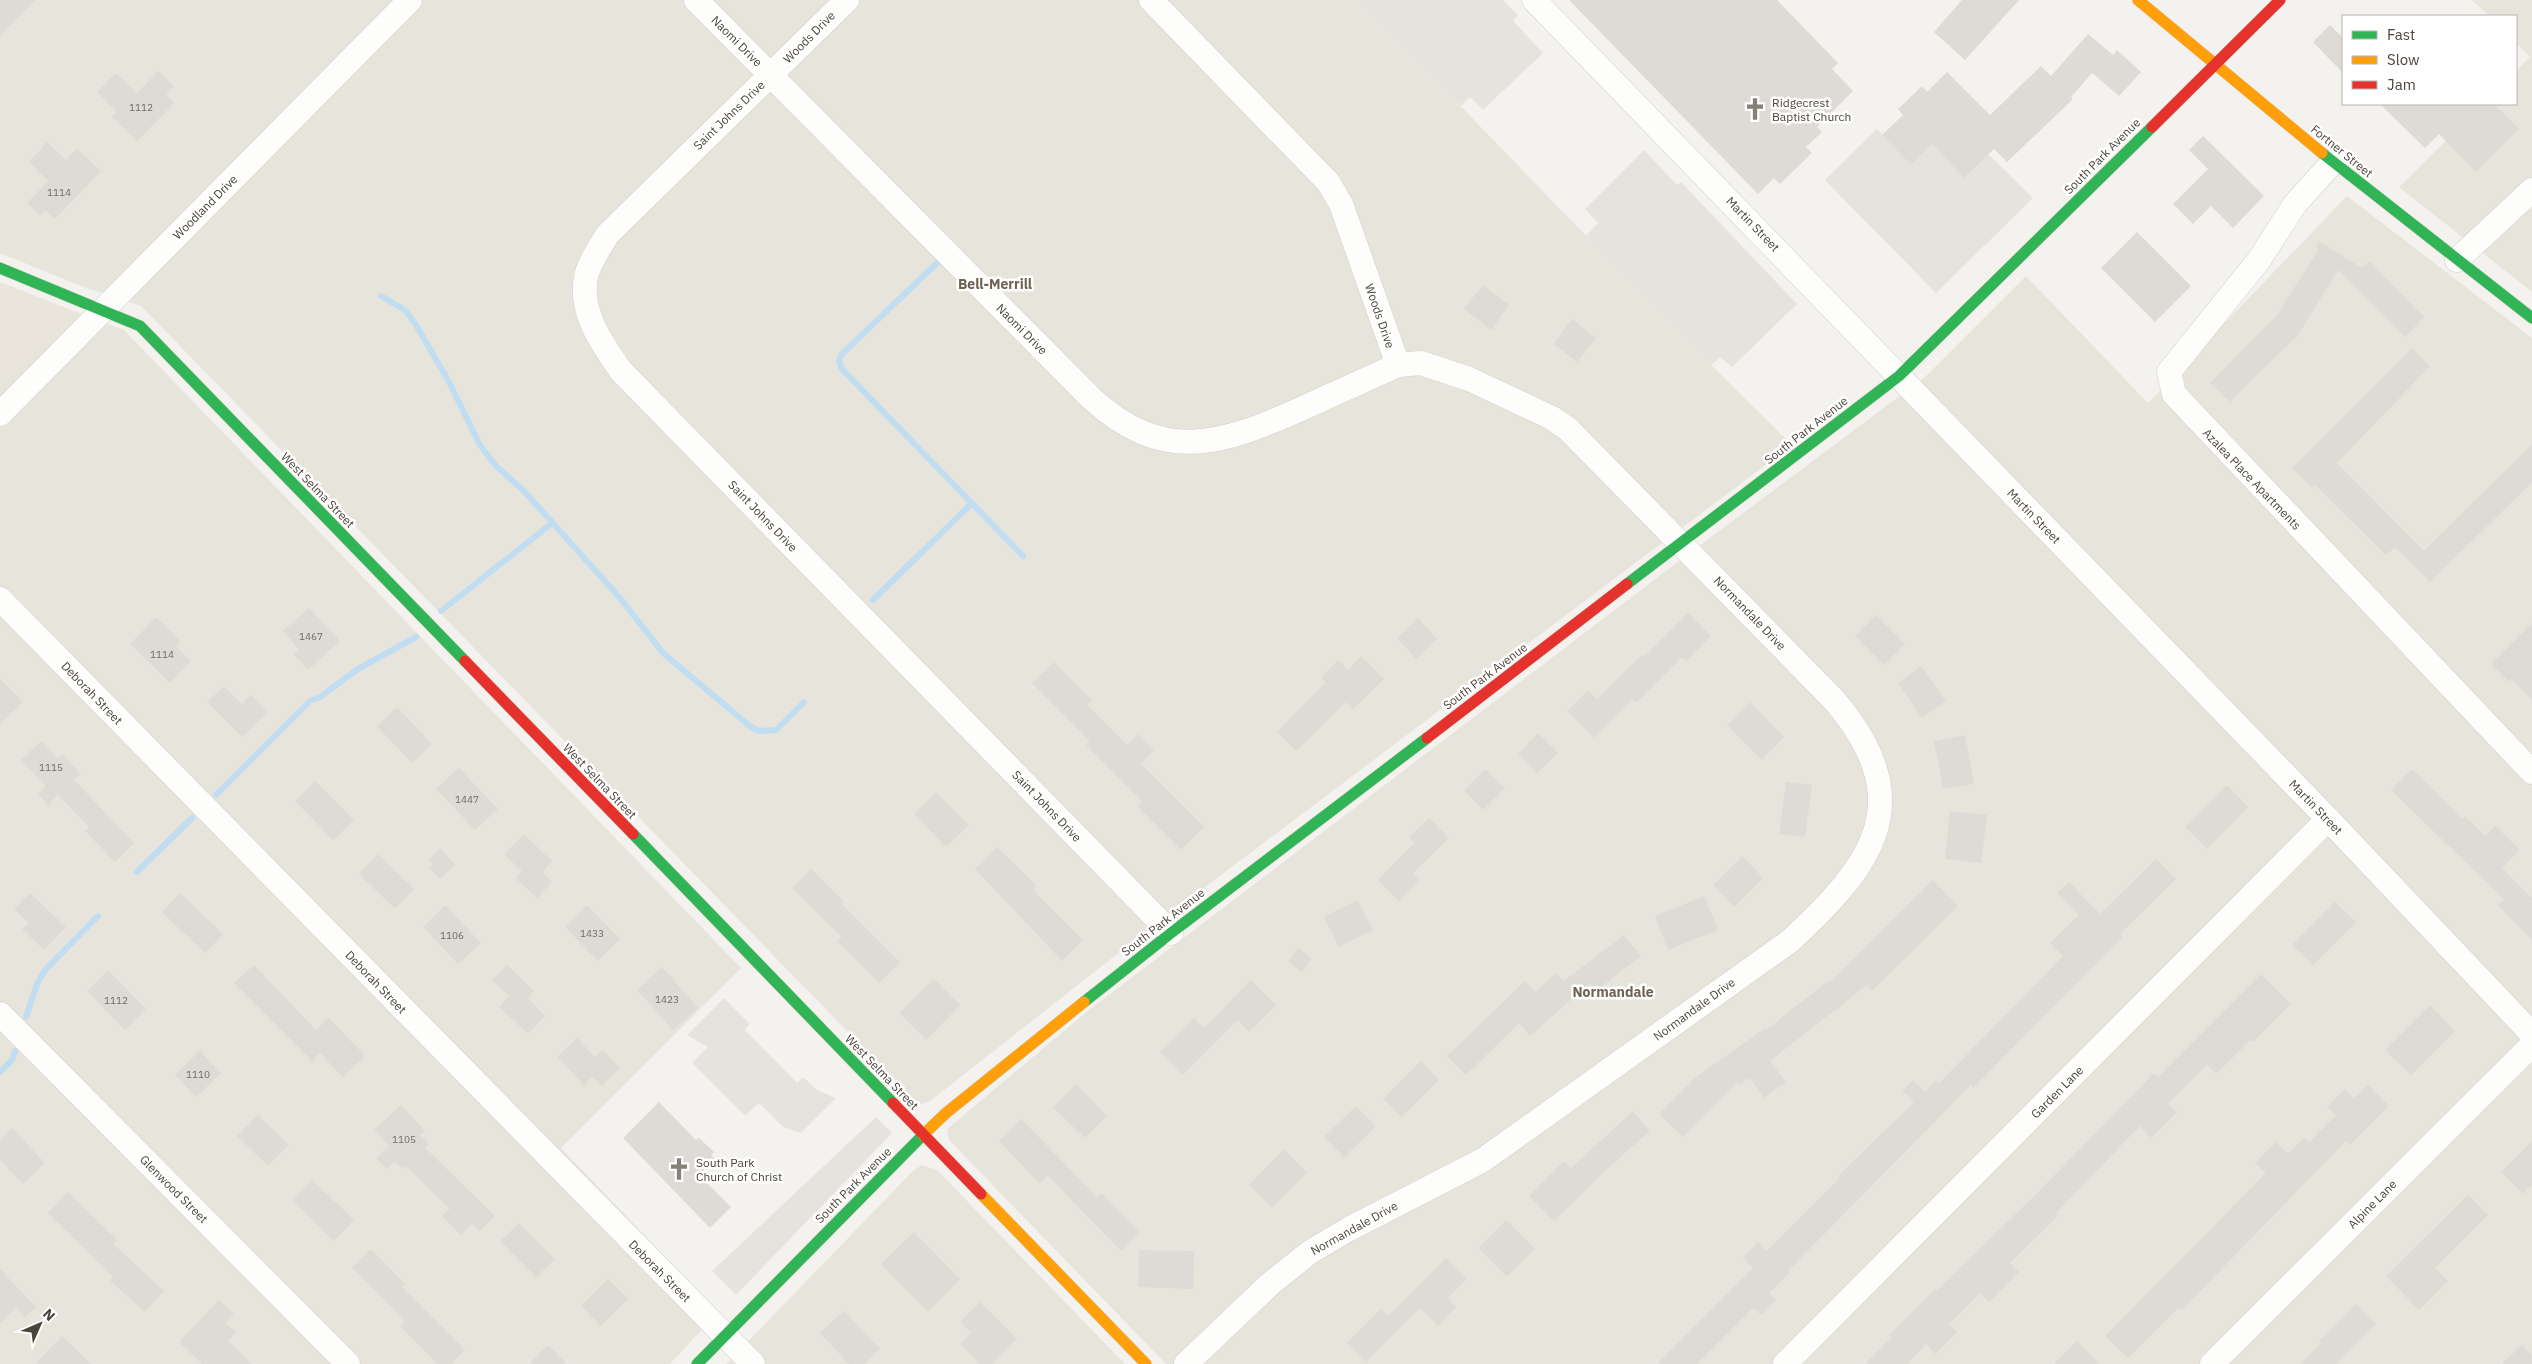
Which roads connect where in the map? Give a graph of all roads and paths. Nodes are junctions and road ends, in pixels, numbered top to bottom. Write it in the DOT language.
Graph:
graph roads {
  1 [pos="410,0"];
  2 [pos="696,0"];
  3 [pos="847,0"];
  4 [pos="1151,0"];
  5 [pos="1534,0"];
  6 [pos="2138,0"];
  7 [pos="2280,0"];
  8 [pos="2214,64"];
  9 [pos="771,75"];
  10 [pos="2332,162"];
  11 [pos="2532,190"];
  12 [pos="2457,260"];
  13 [pos="0,268"];
  14 [pos="102,310"];
  15 [pos="2532,318"];
  16 [pos="1398,365"];
  17 [pos="1899,376"];
  18 [pos="0,414"];
  19 [pos="1682,543"];
  20 [pos="0,600"];
  21 [pos="2532,772"];
  22 [pos="2328,819"];
  23 [pos="1171,933"];
  24 [pos="0,1014"];
  25 [pos="2532,1034"];
  26 [pos="2532,1045"];
  27 [pos="923,1134"];
  28 [pos="724,1335"];
  29 [pos="348,1364"];
  30 [pos="697,1364"];
  31 [pos="753,1364"];
  32 [pos="1146,1364"];
  33 [pos="1186,1364"];
  34 [pos="1785,1364"];
  35 [pos="2212,1364"];
  1 -- 14 [label="street, Woodland Drive"];
  2 -- 9 [label="street, Naomi Drive"];
  3 -- 9 [label="street, Woods Drive"];
  4 -- 16 [label="street, Woods Drive"];
  5 -- 17 [label="street, Martin Street"];
  6 -- 8 [label="street, Fortner Street"];
  7 -- 8 [label="street, South Park Avenue"];
  8 -- 10 [label="street, Fortner Street"];
  8 -- 17 [label="street, South Park Avenue"];
  9 -- 16 [label="street, Naomi Drive"];
  9 -- 23 [label="street, Saint Johns Drive"];
  10 -- 12 [label="street, Fortner Street"];
  10 -- 21 [label="street, Azalea Place Apartments"];
  11 -- 12 [label="street"];
  12 -- 15 [label="street, Fortner Street"];
  13 -- 14 [label="street, West Selma Street"];
  14 -- 18 [label="street, Woodland Drive"];
  14 -- 27 [label="street, West Selma Street"];
  16 -- 19 [label="street, Woods Drive"];
  17 -- 19 [label="street, South Park Avenue"];
  17 -- 22 [label="street, Martin Street"];
  19 -- 23 [label="street, South Park Avenue"];
  19 -- 33 [label="street, Normandale Drive"];
  20 -- 28 [label="street, Deborah Street"];
  22 -- 25 [label="street, Martin Street"];
  22 -- 34 [label="street, Garden Lane"];
  23 -- 27 [label="street, South Park Avenue"];
  24 -- 29 [label="street, Glenwood Street"];
  26 -- 35 [label="street, Alpine Lane"];
  27 -- 28 [label="street, South Park Avenue"];
  27 -- 32 [label="street, West Selma Street"];
  28 -- 30 [label="street, South Park Avenue"];
  28 -- 31 [label="street, Deborah Street"];
}
